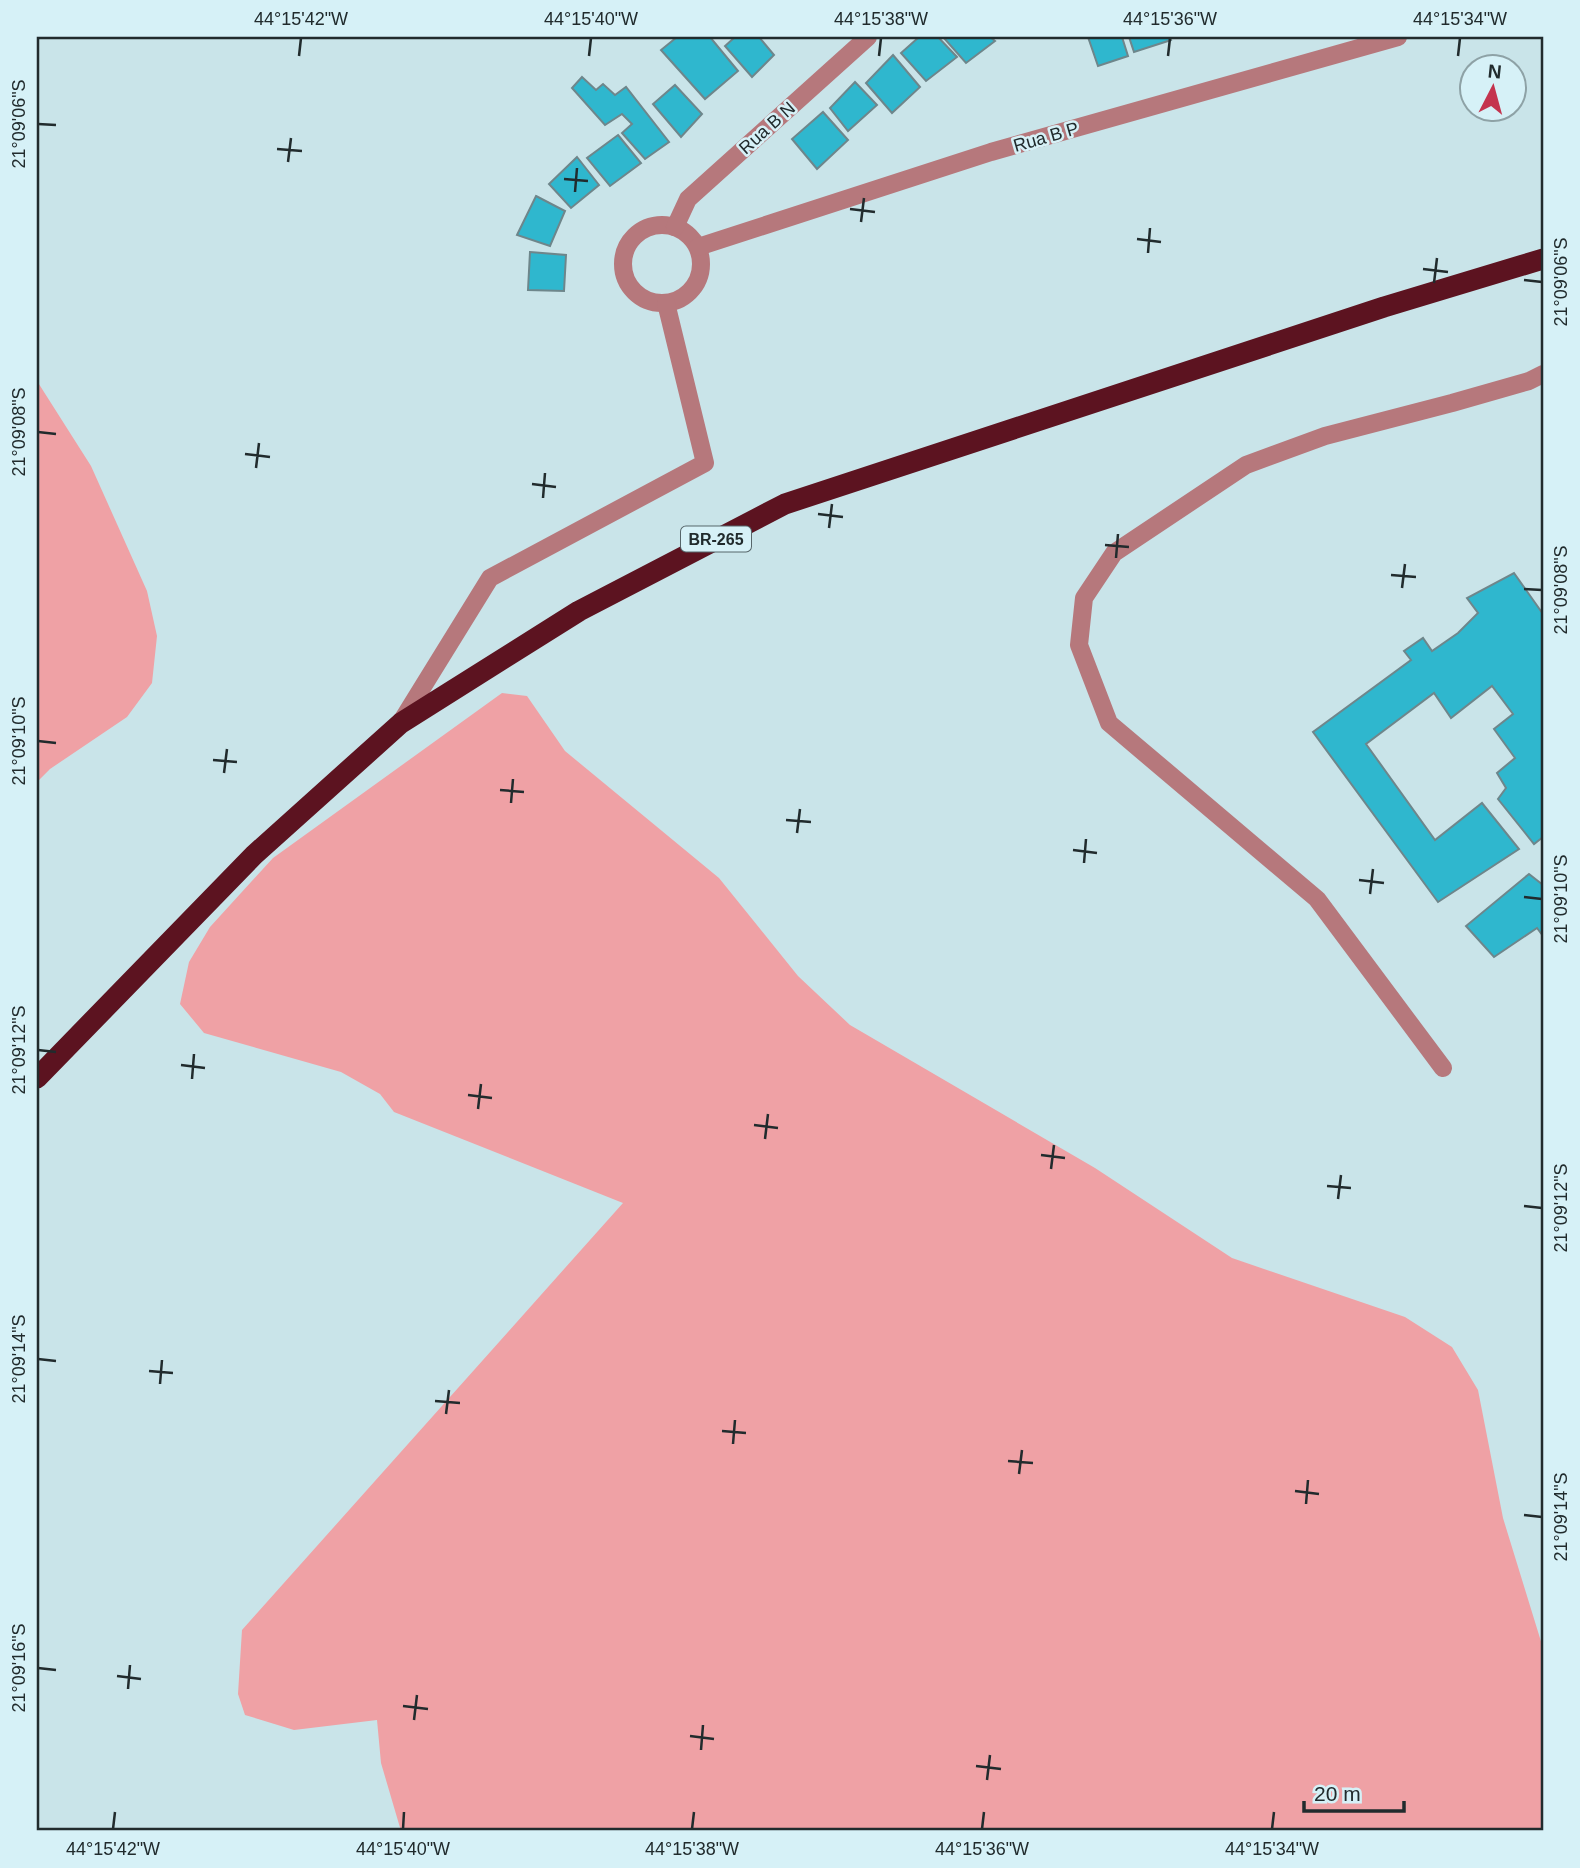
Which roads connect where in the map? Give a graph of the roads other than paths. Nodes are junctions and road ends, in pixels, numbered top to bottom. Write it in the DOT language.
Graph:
graph roads {
  1 [pos="868,37"];
  2 [pos="1398,37"];
  3 [pos="675,227"];
  4 [pos="698,247"];
  5 [pos="1543,259"];
  6 [pos="666,303"];
  7 [pos="1543,374"];
  8 [pos="401,723"];
  9 [pos="1443,1068"];
  10 [pos="37,1078"];
  1 -- 3 [label="street, Rua B N"];
  2 -- 4 [label="street, Rua B P"];
  3 -- 4 [label="street"];
  3 -- 6 [label="street"];
  4 -- 6 [label="street"];
  5 -- 8 [label="highway, BR-265"];
  6 -- 8 [label="street"];
  7 -- 9 [label="street"];
  8 -- 10 [label="highway, BR-265"];
}
